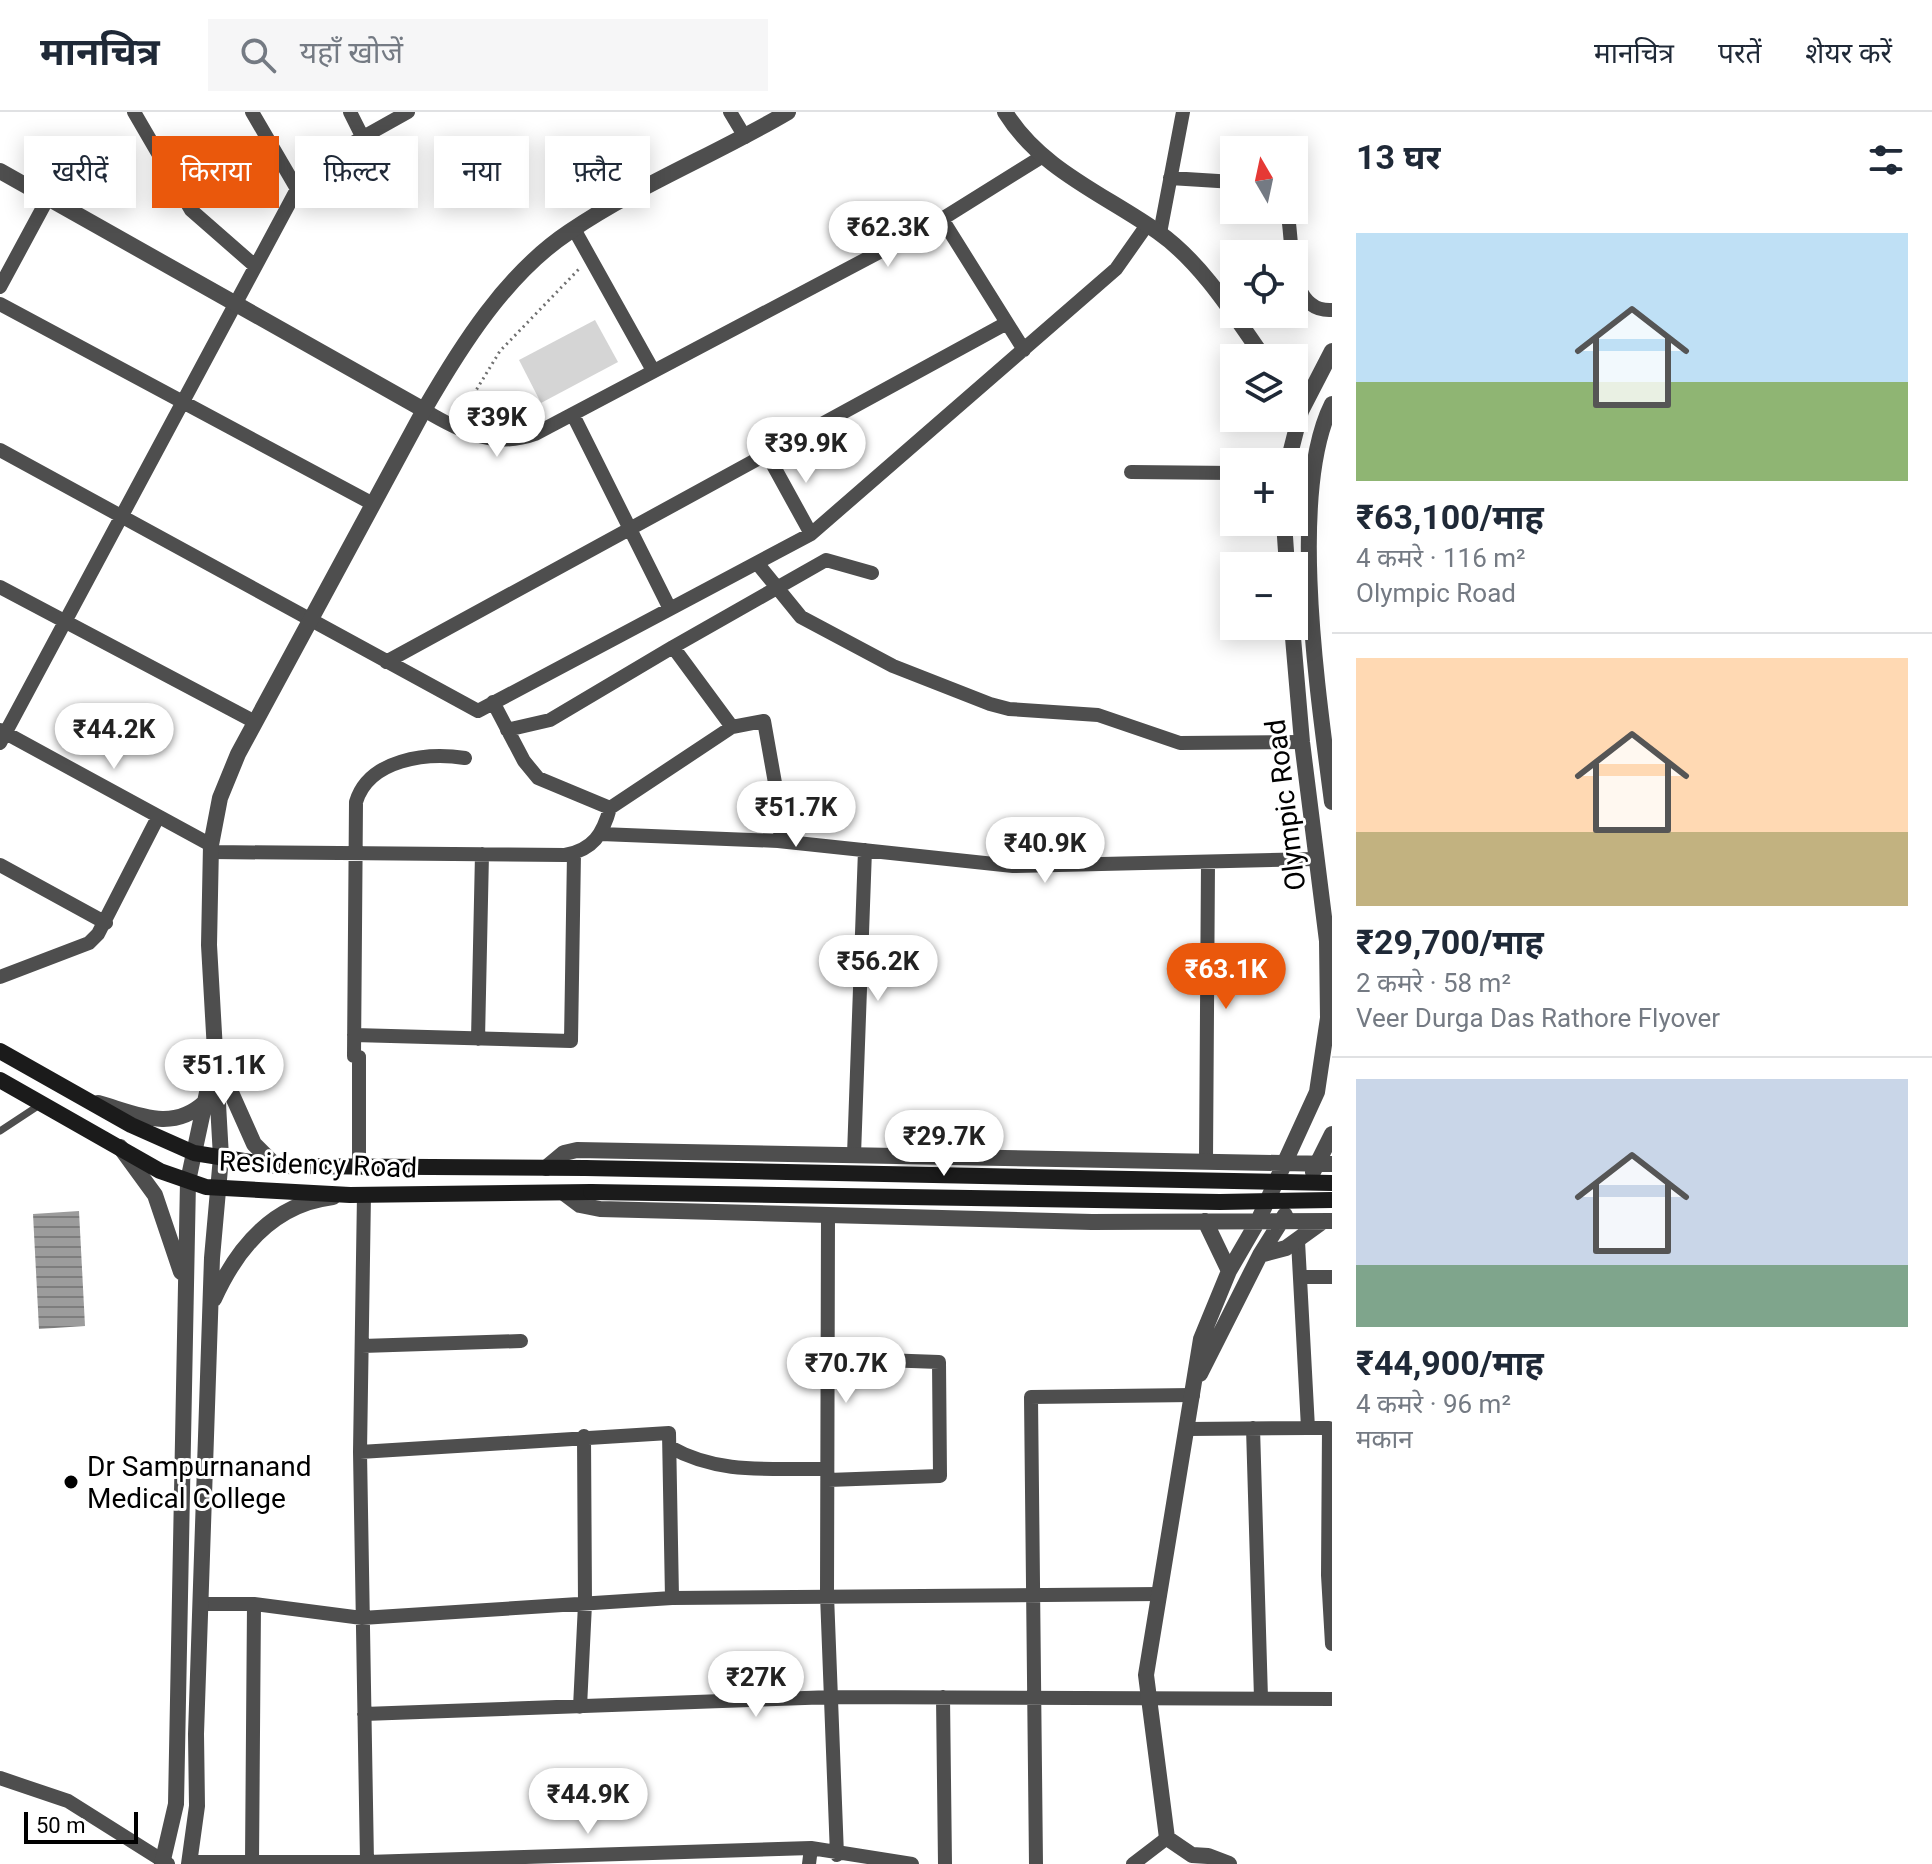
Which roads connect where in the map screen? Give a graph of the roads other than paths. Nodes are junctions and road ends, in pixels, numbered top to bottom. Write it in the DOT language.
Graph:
graph roads {
  1 [pos="134,112"];
  2 [pos="252,112"];
  3 [pos="350,112"];
  4 [pos="408,112"];
  5 [pos="730,112"];
  6 [pos="788,112"];
  7 [pos="1005,112"];
  8 [pos="1183,112"];
  9 [pos="362,136"];
  10 [pos="366,136"];
  11 [pos="745,137"];
  12 [pos="1043,156"];
  13 [pos="0,171"];
  14 [pos="1170,178"];
  15 [pos="1220,181"];
  16 [pos="24,184"];
  17 [pos="295,186"];
  18 [pos="295,193"];
  19 [pos="43,208"];
  20 [pos="66,208"];
  21 [pos="942,219"];
  22 [pos="1289,224"];
  23 [pos="574,229"];
  24 [pos="1154,229"];
  25 [pos="255,266"];
  26 [pos="0,287"];
  27 [pos="233,303"];
  28 [pos="0,304"];
  29 [pos="1332,310"];
  30 [pos="1005,324"];
  31 [pos="1254,344"];
  32 [pos="1024,350"];
  33 [pos="1332,351"];
  34 [pos="650,365"];
  35 [pos="1308,390"];
  36 [pos="183,399"];
  37 [pos="1332,404"];
  38 [pos="424,410"];
  39 [pos="573,415"];
  40 [pos="1308,415"];
  41 [pos="1322,424"];
  42 [pos="0,450"];
  43 [pos="767,454"];
  44 [pos="1131,472"];
  45 [pos="1220,473"];
  46 [pos="373,504"];
  47 [pos="121,518"];
  48 [pos="629,529"];
  49 [pos="811,534"];
  50 [pos="757,563"];
  51 [pos="872,573"];
  52 [pos="0,587"];
  53 [pos="775,589"];
  54 [pos="670,609"];
  55 [pos="310,621"];
  56 [pos="65,622"];
  57 [pos="1293,640"];
  58 [pos="673,647"];
  59 [pos="386,662"];
  60 [pos="493,702"];
  61 [pos="255,722"];
  62 [pos="732,727"];
  63 [pos="507,730"];
  64 [pos="2,735"];
  65 [pos="1302,742"];
  66 [pos="465,758"];
  67 [pos="1332,802"];
  68 [pos="610,808"];
  69 [pos="158,817"];
  70 [pos="601,834"];
  71 [pos="778,841"];
  72 [pos="211,848"];
  73 [pos="865,850"];
  74 [pos="354,853"];
  75 [pos="574,853"];
  76 [pos="482,854"];
  77 [pos="1315,859"];
  78 [pos="1208,863"];
  79 [pos="0,865"];
  80 [pos="106,923"];
  81 [pos="0,977"];
  82 [pos="354,1035"];
  83 [pos="478,1039"];
  84 [pos="0,1051"];
  85 [pos="215,1054"];
  86 [pos="0,1080"];
  87 [pos="85,1099"];
  88 [pos="205,1102"];
  89 [pos="41,1104"];
  90 [pos="0,1131"];
  91 [pos="1332,1134"];
  92 [pos="120,1146"];
  93 [pos="194,1153"];
  94 [pos="854,1155"];
  95 [pos="221,1157"];
  96 [pos="1206,1159"];
  97 [pos="1283,1162"];
  98 [pos="1325,1164"];
  99 [pos="276,1166"];
  100 [pos="359,1168"];
  101 [pos="546,1168"];
  102 [pos="188,1181"];
  103 [pos="1332,1183"];
  104 [pos="219,1188"];
  105 [pos="564,1193"];
  106 [pos="357,1194"];
  107 [pos="1332,1200"];
  108 [pos="828,1215"];
  109 [pos="1205,1221"];
  110 [pos="1258,1221"];
  111 [pos="1281,1221"];
  112 [pos="1327,1221"];
  113 [pos="1298,1241"];
  114 [pos="1260,1255"];
  115 [pos="1229,1271"];
  116 [pos="1300,1277"];
  117 [pos="1332,1277"];
  118 [pos="186,1289"];
  119 [pos="210,1308"];
  120 [pos="521,1341"];
  121 [pos="362,1346"];
  122 [pos="827,1358"];
  123 [pos="1194,1389"];
  124 [pos="1253,1428"];
  125 [pos="1308,1428"];
  126 [pos="1188,1429"];
  127 [pos="584,1436"];
  128 [pos="670,1447"];
  129 [pos="360,1452"];
  130 [pos="828,1474"];
  131 [pos="1330,1520"];
  132 [pos="1330,1575"];
  133 [pos="1160,1594"];
  134 [pos="827,1595"];
  135 [pos="1032,1595"];
  136 [pos="672,1598"];
  137 [pos="201,1604"];
  138 [pos="254,1604"];
  139 [pos="585,1604"];
  140 [pos="362,1618"];
  141 [pos="1332,1644"];
  142 [pos="1149,1696"];
  143 [pos="833,1697"];
  144 [pos="943,1697"];
  145 [pos="1033,1697"];
  146 [pos="1261,1698"];
  147 [pos="1332,1699"];
  148 [pos="580,1707"];
  149 [pos="364,1714"];
  150 [pos="0,1778"];
  151 [pos="1167,1838"];
  152 [pos="811,1848"];
  153 [pos="837,1855"];
  154 [pos="1193,1859"];
  155 [pos="252,1862"];
  156 [pos="367,1862"];
  157 [pos="165,1863"];
  158 [pos="189,1863"];
  159 [pos="809,1864"];
  160 [pos="912,1864"];
  161 [pos="945,1864"];
  162 [pos="1036,1864"];
  163 [pos="1133,1864"];
  164 [pos="1229,1864"];
  1 -- 25 [label="street"];
  2 -- 17 [label="street"];
  3 -- 9 [label="street"];
  4 -- 10 [label="street"];
  5 -- 11 [label="street"];
  6 -- 11 [label="street"];
  7 -- 12 [label="street"];
  8 -- 14 [label="street"];
  11 -- 23 [label="street"];
  12 -- 21 [label="street"];
  12 -- 24 [label="street"];
  13 -- 16 [label="street"];
  14 -- 15 [label="street"];
  14 -- 24 [label="street"];
  18 -- 25 [label="street"];
  19 -- 26 [label="street"];
  20 -- 27 [label="street"];
  21 -- 30 [label="street"];
  21 -- 39 [label="street"];
  22 -- 29 [label="street"];
  23 -- 34 [label="street"];
  23 -- 38 [label="street"];
  24 -- 31 [label="street"];
  24 -- 32 [label="street"];
  25 -- 27 [label="street"];
  27 -- 36 [label="street"];
  27 -- 38 [label="street"];
  28 -- 36 [label="street"];
  30 -- 32 [label="street"];
  30 -- 43 [label="street"];
  32 -- 49 [label="street"];
  33 -- 35 [label="street"];
  36 -- 46 [label="street"];
  36 -- 47 [label="street"];
  37 -- 41 [label="street, Olympic Road"];
  38 -- 39 [label="street"];
  38 -- 46 [label="street"];
  39 -- 48 [label="street"];
  40 -- 41 [label="street"];
  41 -- 67 [label="street, Olympic Road"];
  42 -- 47 [label="street"];
  43 -- 48 [label="street"];
  43 -- 49 [label="street"];
  44 -- 45 [label="street"];
  46 -- 55 [label="street"];
  47 -- 55 [label="street"];
  47 -- 56 [label="street"];
  48 -- 54 [label="street"];
  48 -- 59 [label="street"];
  49 -- 50 [label="street"];
  50 -- 53 [label="street"];
  50 -- 54 [label="street"];
  51 -- 53 [label="street"];
  52 -- 56 [label="street"];
  53 -- 58 [label="street"];
  53 -- 65 [label="street"];
  54 -- 60 [label="street"];
  55 -- 59 [label="street"];
  55 -- 61 [label="street"];
  56 -- 61 [label="street"];
  56 -- 64 [label="street"];
  57 -- 65 [label="street, Olympic Road"];
  58 -- 62 [label="street"];
  58 -- 63 [label="street"];
  59 -- 60 [label="street"];
  60 -- 63 [label="street"];
  61 -- 72 [label="street"];
  62 -- 68 [label="street"];
  62 -- 71 [label="street"];
  63 -- 68 [label="street"];
  64 -- 69 [label="street"];
  65 -- 77 [label="street, Olympic Road"];
  66 -- 74 [label="street"];
  68 -- 70 [label="street"];
  69 -- 72 [label="street"];
  69 -- 80 [label="street"];
  70 -- 71 [label="street"];
  70 -- 75 [label="street"];
  71 -- 73 [label="street"];
  72 -- 74 [label="street"];
  72 -- 85 [label="street"];
  73 -- 78 [label="street"];
  73 -- 94 [label="street"];
  74 -- 76 [label="street"];
  74 -- 82 [label="street"];
  75 -- 76 [label="street"];
  75 -- 83 [label="street"];
  76 -- 83 [label="street"];
  77 -- 78 [label="street"];
  77 -- 97 [label="street, Olympic Road"];
  78 -- 96 [label="street"];
  79 -- 80 [label="street"];
  80 -- 81 [label="street"];
  82 -- 83 [label="street"];
  82 -- 100 [label="street"];
  84 -- 87 [label="main road, Residency Road"];
  85 -- 88 [label="street"];
  85 -- 95 [label="street"];
  85 -- 99 [label="street"];
  86 -- 89 [label="main road, Residency Road"];
  87 -- 88 [label="street"];
  87 -- 93 [label="main road, Residency Road"];
  88 -- 93 [label="street"];
  89 -- 90 [label="lane"];
  89 -- 92 [label="main road, Residency Road"];
  91 -- 98 [label="street"];
  92 -- 102 [label="main road, Residency Road"];
  92 -- 118 [label="street"];
  93 -- 95 [label="main road, Residency Road"];
  93 -- 102 [label="street"];
  94 -- 96 [label="street"];
  94 -- 101 [label="street"];
  95 -- 99 [label="main road, Residency Road"];
  95 -- 104 [label="street"];
  96 -- 97 [label="street"];
  97 -- 98 [label="street"];
  97 -- 110 [label="street, Olympic Road"];
  98 -- 111 [label="street"];
  99 -- 100 [label="main road, Residency Road"];
  100 -- 101 [label="main road, Residency Road"];
  101 -- 103 [label="main road, Residency Road, bridge"];
  102 -- 104 [label="main road, Residency Road"];
  102 -- 118 [label="street"];
  104 -- 106 [label="main road, Residency Road"];
  104 -- 119 [label="street"];
  105 -- 106 [label="main road, Residency Road"];
  105 -- 107 [label="main road, Residency Road, bridge"];
  105 -- 108 [label="street"];
  106 -- 119 [label="street"];
  106 -- 121 [label="street"];
  108 -- 109 [label="street"];
  108 -- 122 [label="street"];
  109 -- 110 [label="street"];
  109 -- 115 [label="street"];
  110 -- 111 [label="street"];
  110 -- 115 [label="street, Olympic Road"];
  111 -- 112 [label="street"];
  111 -- 114 [label="street"];
  112 -- 113 [label="street"];
  113 -- 114 [label="street"];
  113 -- 116 [label="street"];
  114 -- 123 [label="street"];
  115 -- 123 [label="street, Olympic Road"];
  116 -- 117 [label="street"];
  116 -- 125 [label="street"];
  118 -- 157 [label="street"];
  119 -- 137 [label="street"];
  120 -- 121 [label="street"];
  121 -- 129 [label="street"];
  122 -- 130 [label="street"];
  122 -- 130 [label="street"];
  123 -- 126 [label="street, Olympic Road"];
  123 -- 135 [label="street"];
  124 -- 125 [label="street"];
  124 -- 126 [label="street"];
  124 -- 146 [label="street"];
  125 -- 131 [label="street"];
  126 -- 133 [label="street, Olympic Road"];
  127 -- 128 [label="street"];
  127 -- 129 [label="street"];
  127 -- 139 [label="street"];
  128 -- 130 [label="street"];
  128 -- 136 [label="street"];
  129 -- 140 [label="street"];
  130 -- 134 [label="street"];
  131 -- 132 [label="street"];
  132 -- 141 [label="street"];
  133 -- 135 [label="street"];
  133 -- 142 [label="street, Olympic Road"];
  134 -- 135 [label="street"];
  134 -- 136 [label="street"];
  134 -- 143 [label="street"];
  135 -- 145 [label="street"];
  136 -- 139 [label="street"];
  137 -- 138 [label="street"];
  137 -- 158 [label="street"];
  138 -- 140 [label="street"];
  138 -- 155 [label="street"];
  139 -- 140 [label="street"];
  139 -- 148 [label="street"];
  140 -- 149 [label="street"];
  142 -- 145 [label="street"];
  142 -- 146 [label="street"];
  142 -- 151 [label="street, Olympic Road"];
  143 -- 144 [label="street"];
  143 -- 148 [label="street"];
  143 -- 153 [label="street"];
  144 -- 145 [label="street"];
  144 -- 161 [label="street"];
  145 -- 162 [label="street"];
  146 -- 147 [label="street"];
  148 -- 149 [label="street"];
  149 -- 156 [label="street"];
  150 -- 157 [label="street"];
  151 -- 154 [label="street"];
  151 -- 163 [label="street"];
  152 -- 153 [label="street"];
  152 -- 156 [label="street"];
  152 -- 159 [label="street"];
  153 -- 160 [label="street"];
  154 -- 164 [label="street"];
  155 -- 156 [label="street"];
  155 -- 158 [label="street"];
}
